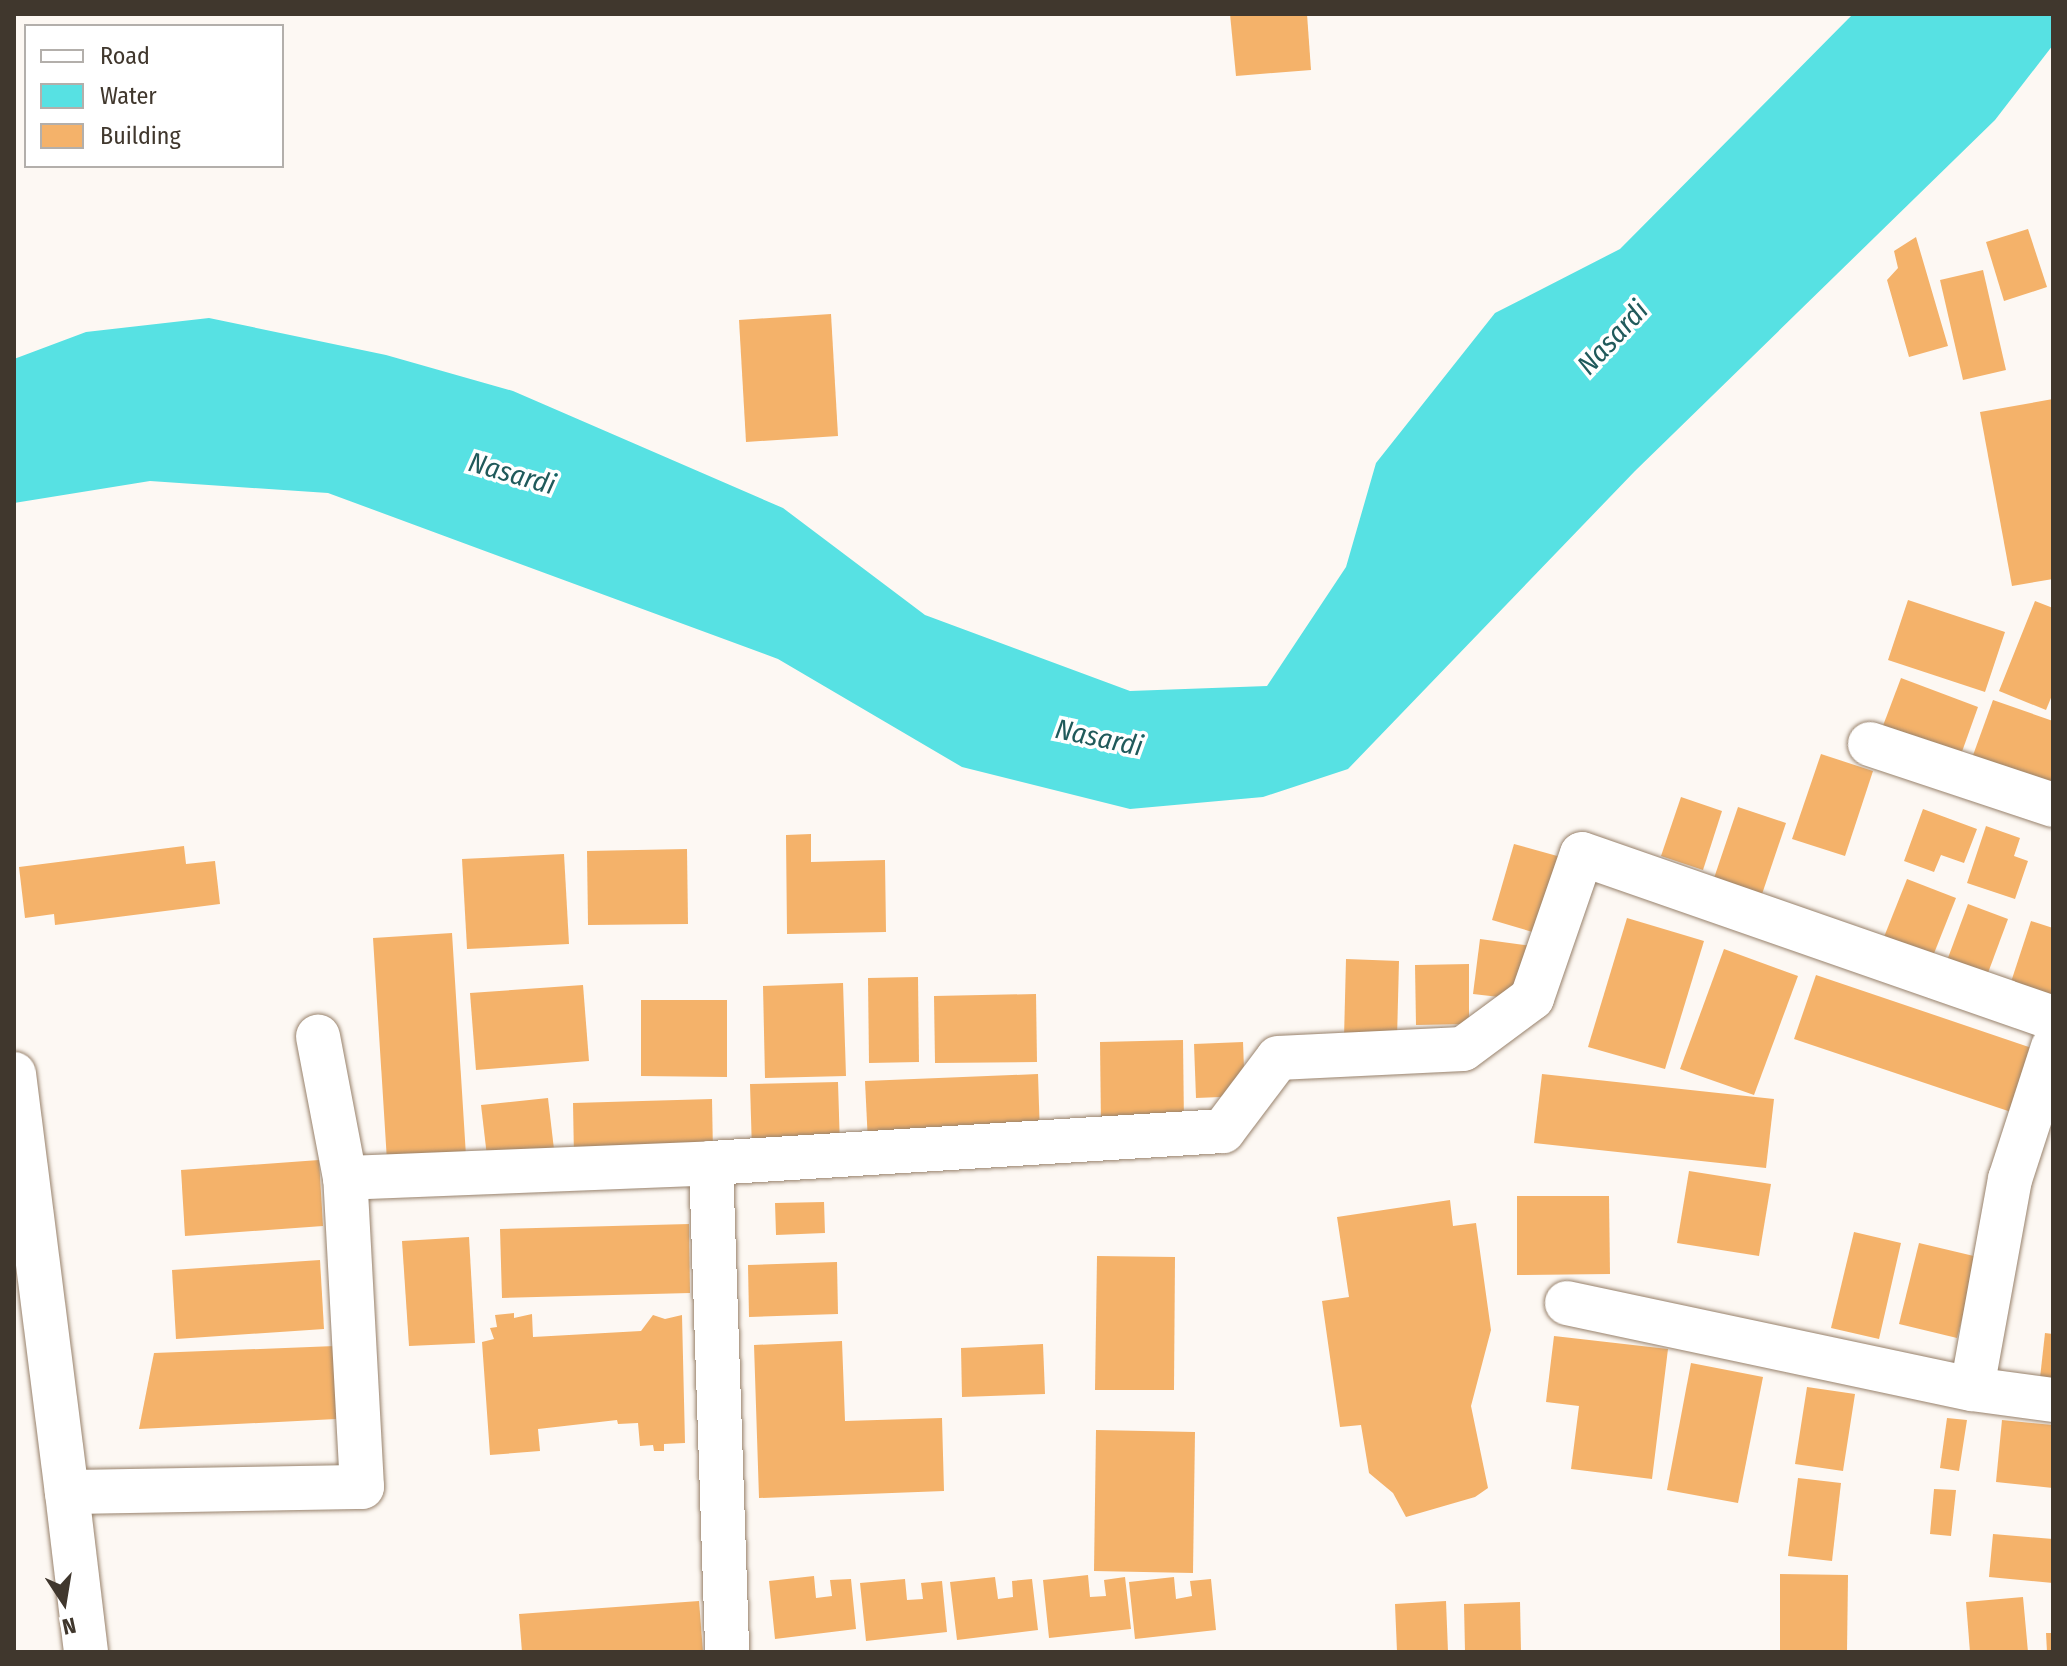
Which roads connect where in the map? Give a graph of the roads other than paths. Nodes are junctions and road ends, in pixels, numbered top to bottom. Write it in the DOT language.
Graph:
graph roads {
  1 [pos="1870,744"];
  2 [pos="2053,805"];
  3 [pos="2053,1018"];
  4 [pos="318,1037"];
  5 [pos="2053,1047"];
  6 [pos="14,1074"];
  7 [pos="711,1163"];
  8 [pos="345,1178"];
  9 [pos="1567,1303"];
  10 [pos="1972,1389"];
  11 [pos="2053,1400"];
  12 [pos="67,1492"];
  13 [pos="86,1652"];
  14 [pos="727,1652"];
  1 -- 2 [label="street"];
  3 -- 7 [label="street"];
  4 -- 8 [label="street"];
  5 -- 10 [label="street"];
  6 -- 12 [label="street"];
  7 -- 8 [label="street"];
  7 -- 14 [label="street"];
  8 -- 12 [label="street"];
  9 -- 10 [label="street"];
  10 -- 11 [label="street"];
  12 -- 13 [label="street"];
}
